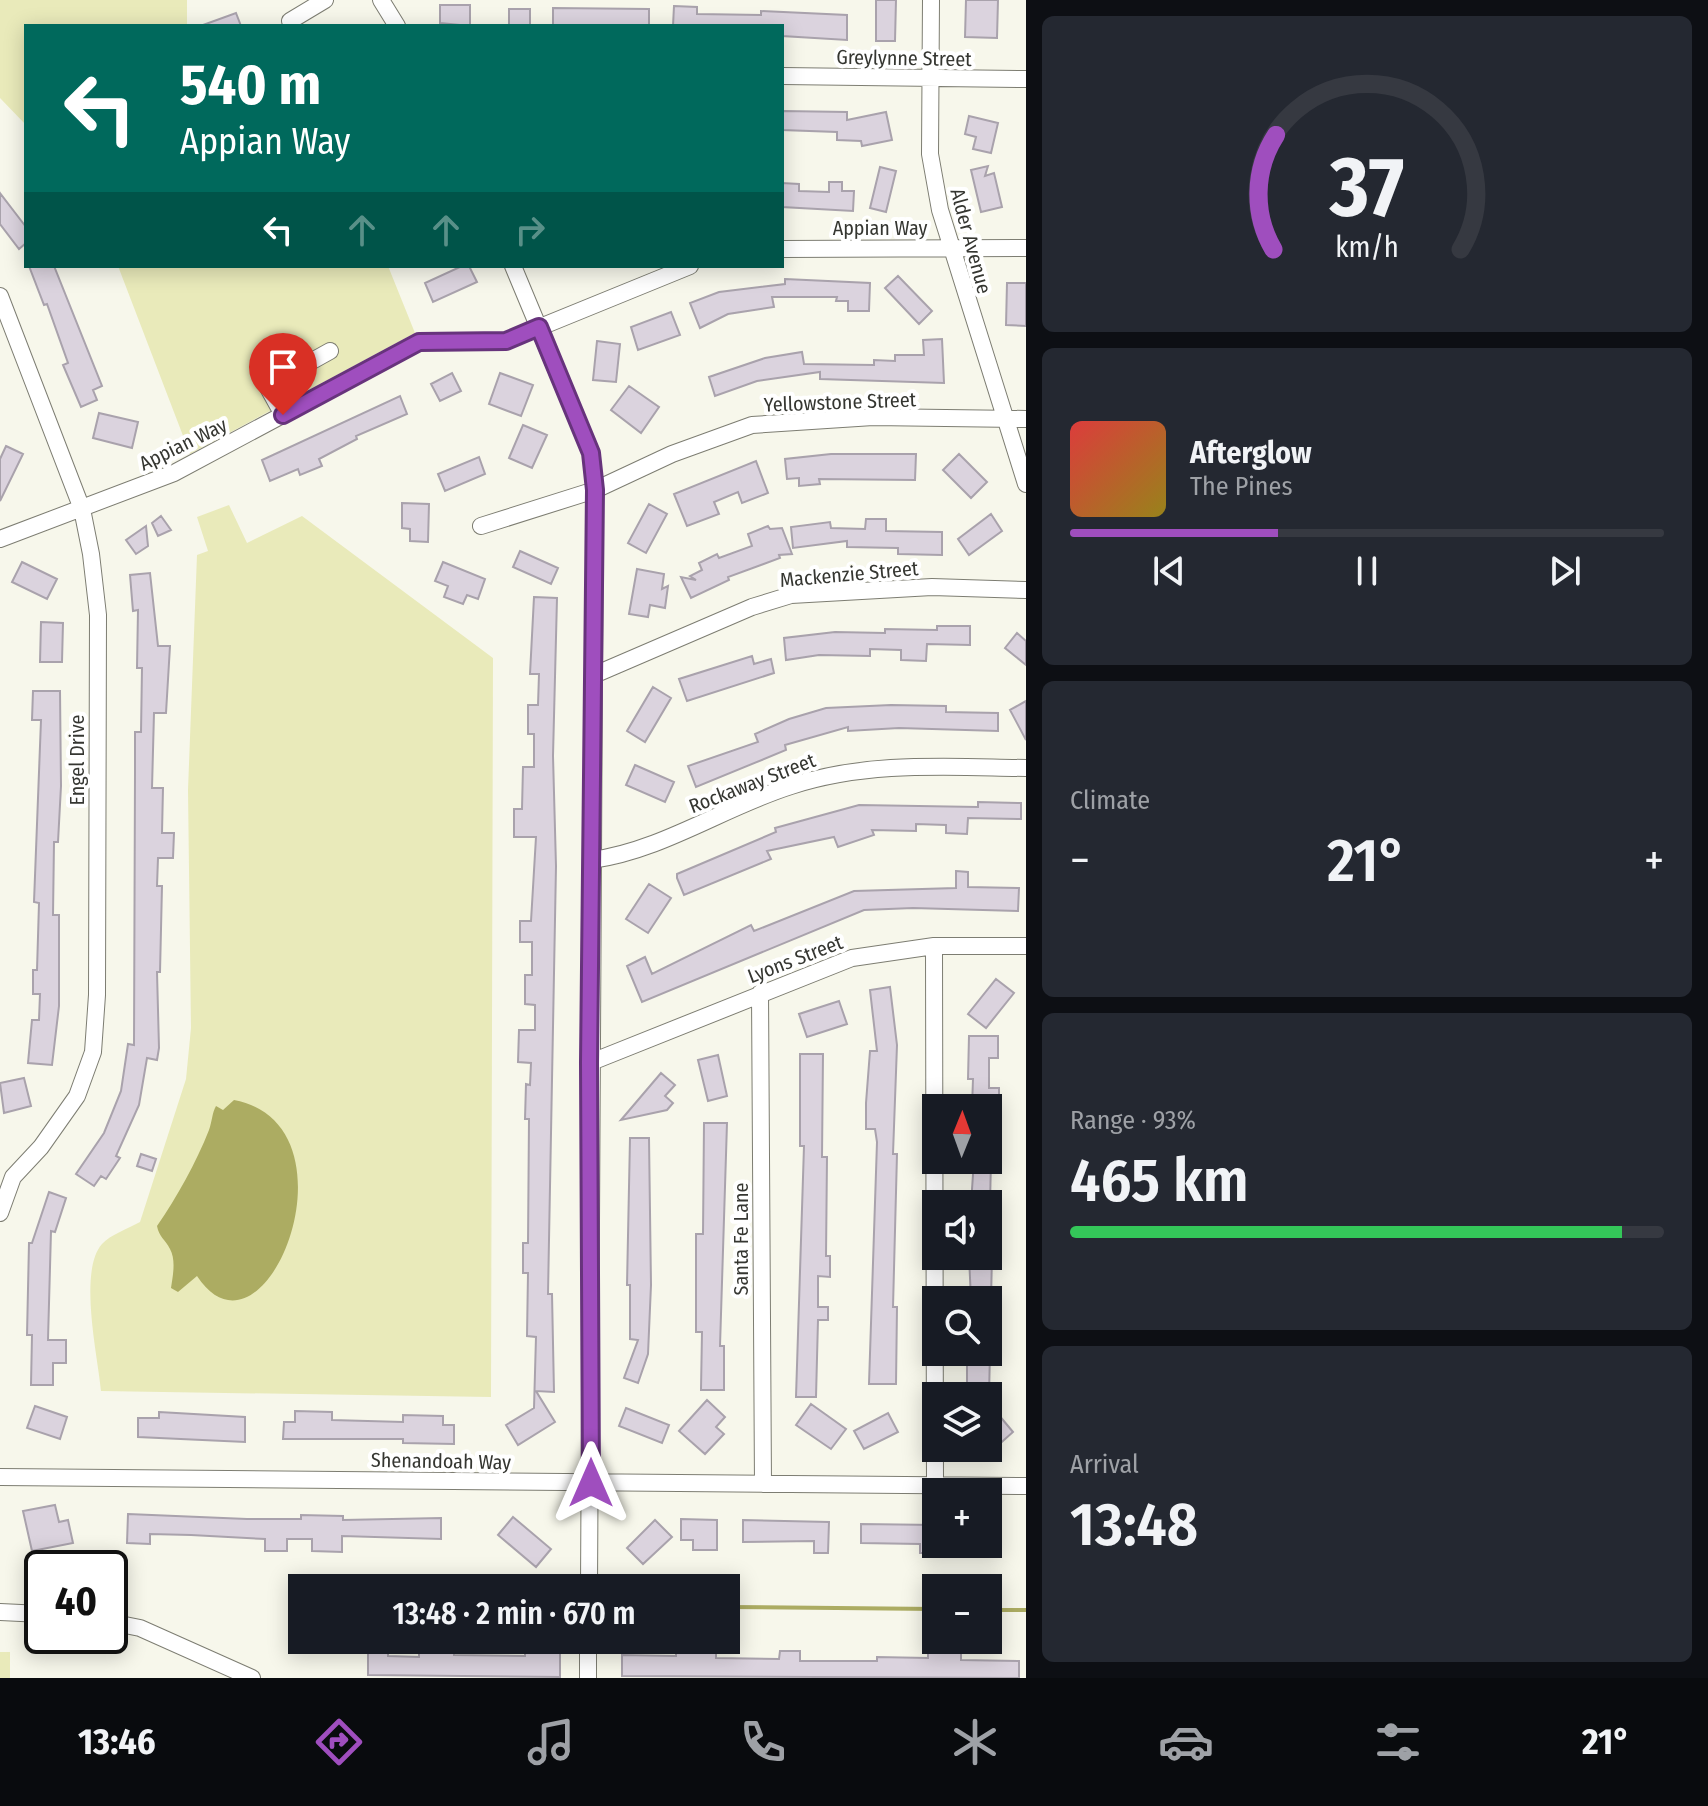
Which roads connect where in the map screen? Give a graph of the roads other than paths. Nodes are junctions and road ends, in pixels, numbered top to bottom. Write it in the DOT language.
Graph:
graph roads {
  1 [pos="325,0"];
  2 [pos="381,0"];
  3 [pos="931,0"];
  4 [pos="290,21"];
  5 [pos="396,24"];
  6 [pos="784,76"];
  7 [pos="929,78"];
  8 [pos="1026,79"];
  9 [pos="949,248"];
  10 [pos="1026,248"];
  11 [pos="784,249"];
  12 [pos="514,268"];
  13 [pos="685,268"];
  14 [pos="0,296"];
  15 [pos="539,327"];
  16 [pos="330,351"];
  17 [pos="283,415"];
  18 [pos="1004,418"];
  19 [pos="1026,419"];
  20 [pos="1026,484"];
  21 [pos="595,490"];
  22 [pos="82,509"];
  23 [pos="481,526"];
  24 [pos="0,539"];
  25 [pos="1026,590"];
  26 [pos="594,675"];
  27 [pos="1026,768"];
  28 [pos="592,860"];
  29 [pos="934,946"];
  30 [pos="1026,946"];
  31 [pos="760,993"];
  32 [pos="589,1063"];
  33 [pos="0,1166"];
  34 [pos="13,1177"];
  35 [pos="0,1213"];
  36 [pos="0,1477"];
  37 [pos="935,1478"];
  38 [pos="591,1483"];
  39 [pos="763,1484"];
  40 [pos="922,1485"];
  41 [pos="1002,1486"];
  42 [pos="1026,1486"];
  43 [pos="589,1574"];
  44 [pos="0,1612"];
  45 [pos="24,1613"];
  46 [pos="128,1626"];
  47 [pos="588,1654"];
  48 [pos="252,1678"];
  49 [pos="588,1678"];
  1 -- 4 [label="street"];
  2 -- 5 [label="street"];
  3 -- 7 [label="street, Alder Avenue"];
  6 -- 7 [label="street, Greylynne Street"];
  7 -- 8 [label="street, Greylynne Street"];
  7 -- 9 [label="street, Alder Avenue"];
  9 -- 10 [label="street, Appian Way"];
  9 -- 11 [label="street, Appian Way"];
  9 -- 18 [label="street, Alder Avenue"];
  12 -- 15 [label="street"];
  13 -- 15 [label="street, Appian Way"];
  14 -- 22 [label="street, Engel Drive"];
  15 -- 17 [label="street, Appian Way"];
  15 -- 21 [label="street"];
  16 -- 17 [label="street"];
  17 -- 22 [label="street, Appian Way"];
  18 -- 19 [label="street, Yellowstone Street"];
  18 -- 20 [label="street, Alder Avenue"];
  18 -- 21 [label="street, Yellowstone Street"];
  21 -- 23 [label="street, Yellowstone Street"];
  21 -- 26 [label="street"];
  22 -- 24 [label="street, Appian Way"];
  22 -- 34 [label="street, Engel Drive"];
  25 -- 26 [label="street, Mackenzie Street"];
  26 -- 28 [label="street"];
  27 -- 28 [label="street, Rockaway Street"];
  28 -- 32 [label="street"];
  29 -- 30 [label="street, Lyons Street"];
  29 -- 31 [label="street, Lyons Street"];
  29 -- 37 [label="street"];
  31 -- 32 [label="street, Lyons Street"];
  31 -- 39 [label="street, Santa Fe Lane"];
  32 -- 38 [label="street"];
  33 -- 34 [label="street"];
  34 -- 35 [label="street, Engel Drive"];
  36 -- 38 [label="street, Shenandoah Way"];
  38 -- 39 [label="street, Shenandoah Way"];
  38 -- 43 [label="street"];
  39 -- 40 [label="street, Shenandoah Way"];
  41 -- 42 [label="street, Shenandoah Way"];
  44 -- 45 [label="street"];
  46 -- 48 [label="street"];
  47 -- 49 [label="street"];
}
